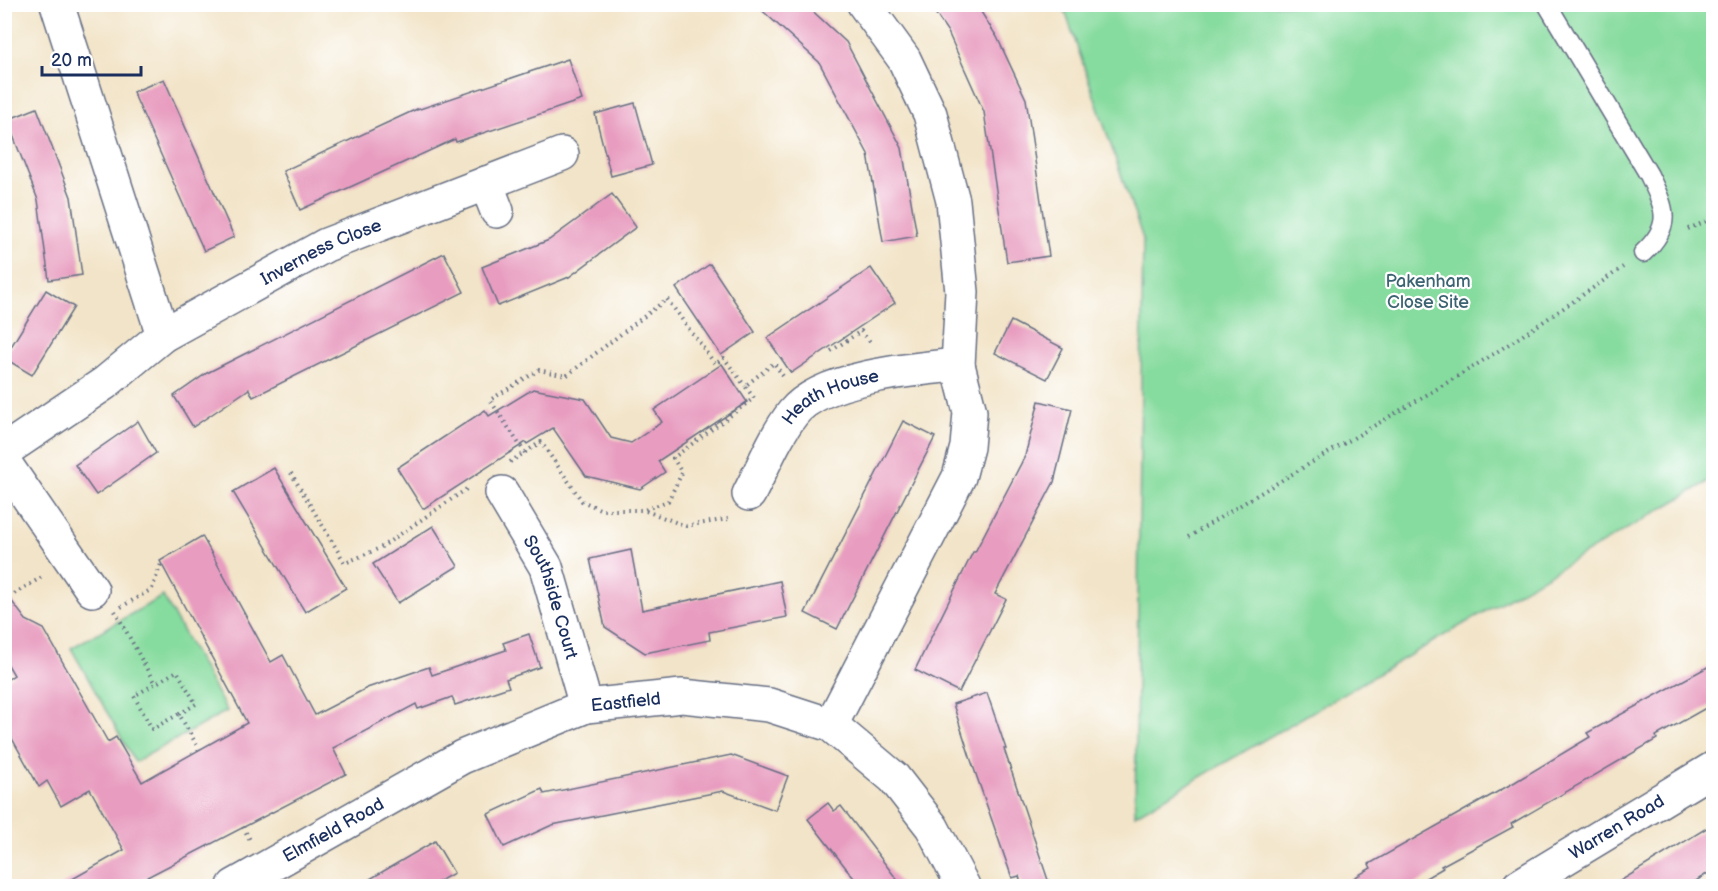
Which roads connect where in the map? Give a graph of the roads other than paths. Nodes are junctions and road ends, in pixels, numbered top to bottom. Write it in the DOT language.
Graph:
graph roads {
  1 [pos="57,4"];
  2 [pos="864,4"];
  3 [pos="1546,4"];
  4 [pos="562,154"];
  5 [pos="1643,253"];
  6 [pos="163,335"];
  7 [pos="958,365"];
  8 [pos="4,451"];
  9 [pos="4,462"];
  10 [pos="505,478"];
  11 [pos="749,494"];
  12 [pos="104,600"];
  13 [pos="586,706"];
  14 [pos="831,725"];
  15 [pos="1713,768"];
  16 [pos="433,773"];
  17 [pos="234,886"];
  18 [pos="963,886"];
  19 [pos="1519,886"];
  1 -- 6 [label="street"];
  2 -- 7 [label="street"];
  3 -- 5 [label="lane"];
  4 -- 6 [label="street, Inverness Close"];
  6 -- 8 [label="street, Inverness Close"];
  7 -- 11 [label="street, Heath House"];
  7 -- 14 [label="street"];
  9 -- 12 [label="street"];
  10 -- 13 [label="street, Southside Court"];
  13 -- 14 [label="street, Eastfield"];
  13 -- 16 [label="street, Eastfield"];
  14 -- 18 [label="street, Eastfield"];
  15 -- 19 [label="street, Warren Road"];
  16 -- 17 [label="street, Elmfield Road"];
}
